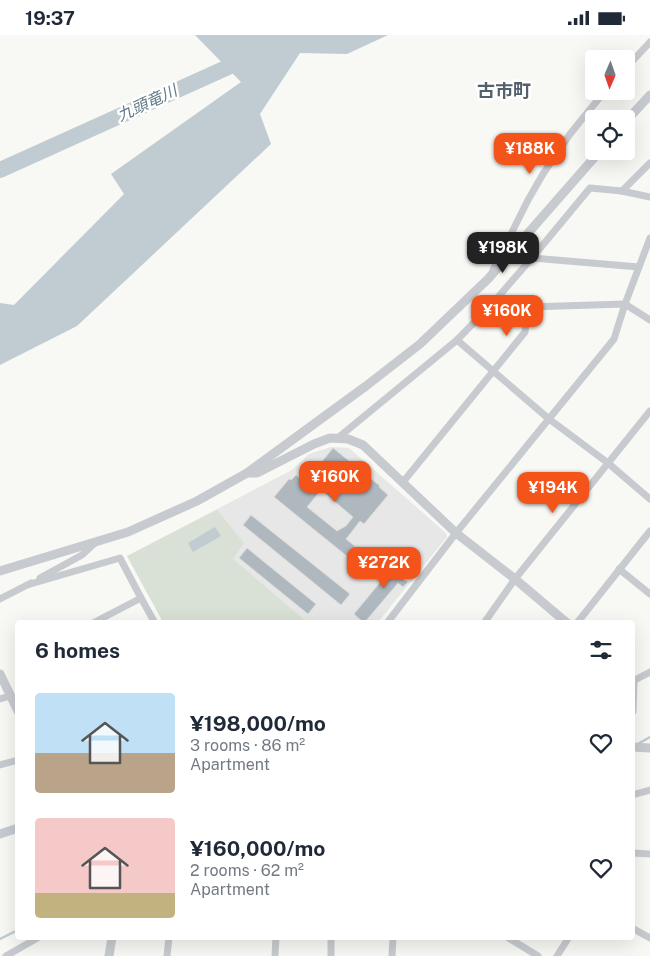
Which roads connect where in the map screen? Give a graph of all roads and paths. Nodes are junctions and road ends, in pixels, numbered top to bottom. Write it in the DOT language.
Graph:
graph roads {
  1 [pos="650,42"];
  2 [pos="635,58"];
  3 [pos="649,97"];
  4 [pos="598,100"];
  5 [pos="635,112"];
  6 [pos="592,160"];
  7 [pos="650,163"];
  8 [pos="622,191"];
  9 [pos="650,197"];
  10 [pos="650,238"];
  11 [pos="532,258"];
  12 [pos="639,267"];
  13 [pos="488,279"];
  14 [pos="491,305"];
  15 [pos="625,305"];
  16 [pos="528,307"];
  17 [pos="650,320"];
  18 [pos="457,340"];
  19 [pos="493,371"];
  20 [pos="650,411"];
  21 [pos="549,419"];
  22 [pos="339,437"];
  23 [pos="608,463"];
  24 [pos="247,473"];
  25 [pos="403,483"];
  26 [pos="650,499"];
  27 [pos="650,531"];
  28 [pos="456,533"];
  29 [pos="96,542"];
  30 [pos="619,569"];
  31 [pos="0,571"];
  32 [pos="515,579"];
  33 [pos="26,585"];
  34 [pos="650,594"];
  35 [pos="141,598"];
  36 [pos="0,599"];
  37 [pos="99,620"];
  38 [pos="153,620"];
  39 [pos="389,620"];
  40 [pos="486,620"];
  41 [pos="563,620"];
  42 [pos="579,620"];
  43 [pos="650,672"];
  44 [pos="0,674"];
  45 [pos="635,679"];
  46 [pos="10,695"];
  47 [pos="0,699"];
  48 [pos="15,705"];
  49 [pos="635,747"];
  50 [pos="650,748"];
  51 [pos="15,761"];
  52 [pos="0,765"];
  53 [pos="650,789"];
  54 [pos="635,794"];
  55 [pos="15,829"];
  56 [pos="0,834"];
  57 [pos="635,853"];
  58 [pos="650,854"];
  59 [pos="635,930"];
  60 [pos="650,938"];
  61 [pos="34,940"];
  62 [pos="112,940"];
  63 [pos="168,940"];
  64 [pos="276,940"];
  65 [pos="331,940"];
  66 [pos="392,940"];
  67 [pos="512,940"];
  68 [pos="567,940"];
  69 [pos="6,956"];
  70 [pos="109,956"];
  71 [pos="167,956"];
  72 [pos="275,956"];
  73 [pos="331,956"];
  74 [pos="392,956"];
  75 [pos="538,956"];
  76 [pos="557,956"];
  1 -- 2 [label="street"];
  3 -- 5 [label="street"];
  4 -- 13 [label="street"];
  6 -- 13 [label="street"];
  7 -- 8 [label="street"];
  8 -- 9 [label="street"];
  8 -- 11 [label="street"];
  10 -- 12 [label="street"];
  11 -- 12 [label="street"];
  11 -- 14 [label="street"];
  12 -- 15 [label="street"];
  13 -- 24 [label="street"];
  14 -- 16 [label="street"];
  14 -- 18 [label="street"];
  15 -- 16 [label="street"];
  15 -- 17 [label="street"];
  15 -- 21 [label="street"];
  16 -- 19 [label="street"];
  18 -- 19 [label="street"];
  18 -- 22 [label="street"];
  19 -- 21 [label="street"];
  19 -- 25 [label="street"];
  20 -- 23 [label="street"];
  21 -- 23 [label="street"];
  21 -- 28 [label="street"];
  22 -- 24 [label="street"];
  22 -- 25 [label="street"];
  23 -- 26 [label="street"];
  23 -- 32 [label="street"];
  24 -- 29 [label="street"];
  25 -- 28 [label="street"];
  27 -- 30 [label="street"];
  28 -- 32 [label="street"];
  28 -- 39 [label="street"];
  29 -- 31 [label="street"];
  29 -- 33 [label="street"];
  30 -- 34 [label="street"];
  30 -- 42 [label="street"];
  32 -- 40 [label="street"];
  32 -- 41 [label="street"];
  33 -- 35 [label="street"];
  33 -- 36 [label="street"];
  35 -- 37 [label="street"];
  35 -- 38 [label="street"];
  43 -- 45 [label="street"];
  44 -- 46 [label="street"];
  46 -- 47 [label="street"];
  46 -- 48 [label="street"];
  49 -- 50 [label="street"];
  51 -- 52 [label="street"];
  53 -- 54 [label="street"];
  55 -- 56 [label="street"];
  57 -- 58 [label="street"];
  59 -- 60 [label="street"];
  61 -- 69 [label="street"];
  62 -- 70 [label="street"];
  63 -- 71 [label="street"];
  64 -- 72 [label="street"];
  65 -- 73 [label="street"];
  66 -- 74 [label="street"];
  67 -- 75 [label="street"];
  68 -- 76 [label="street"];
}
